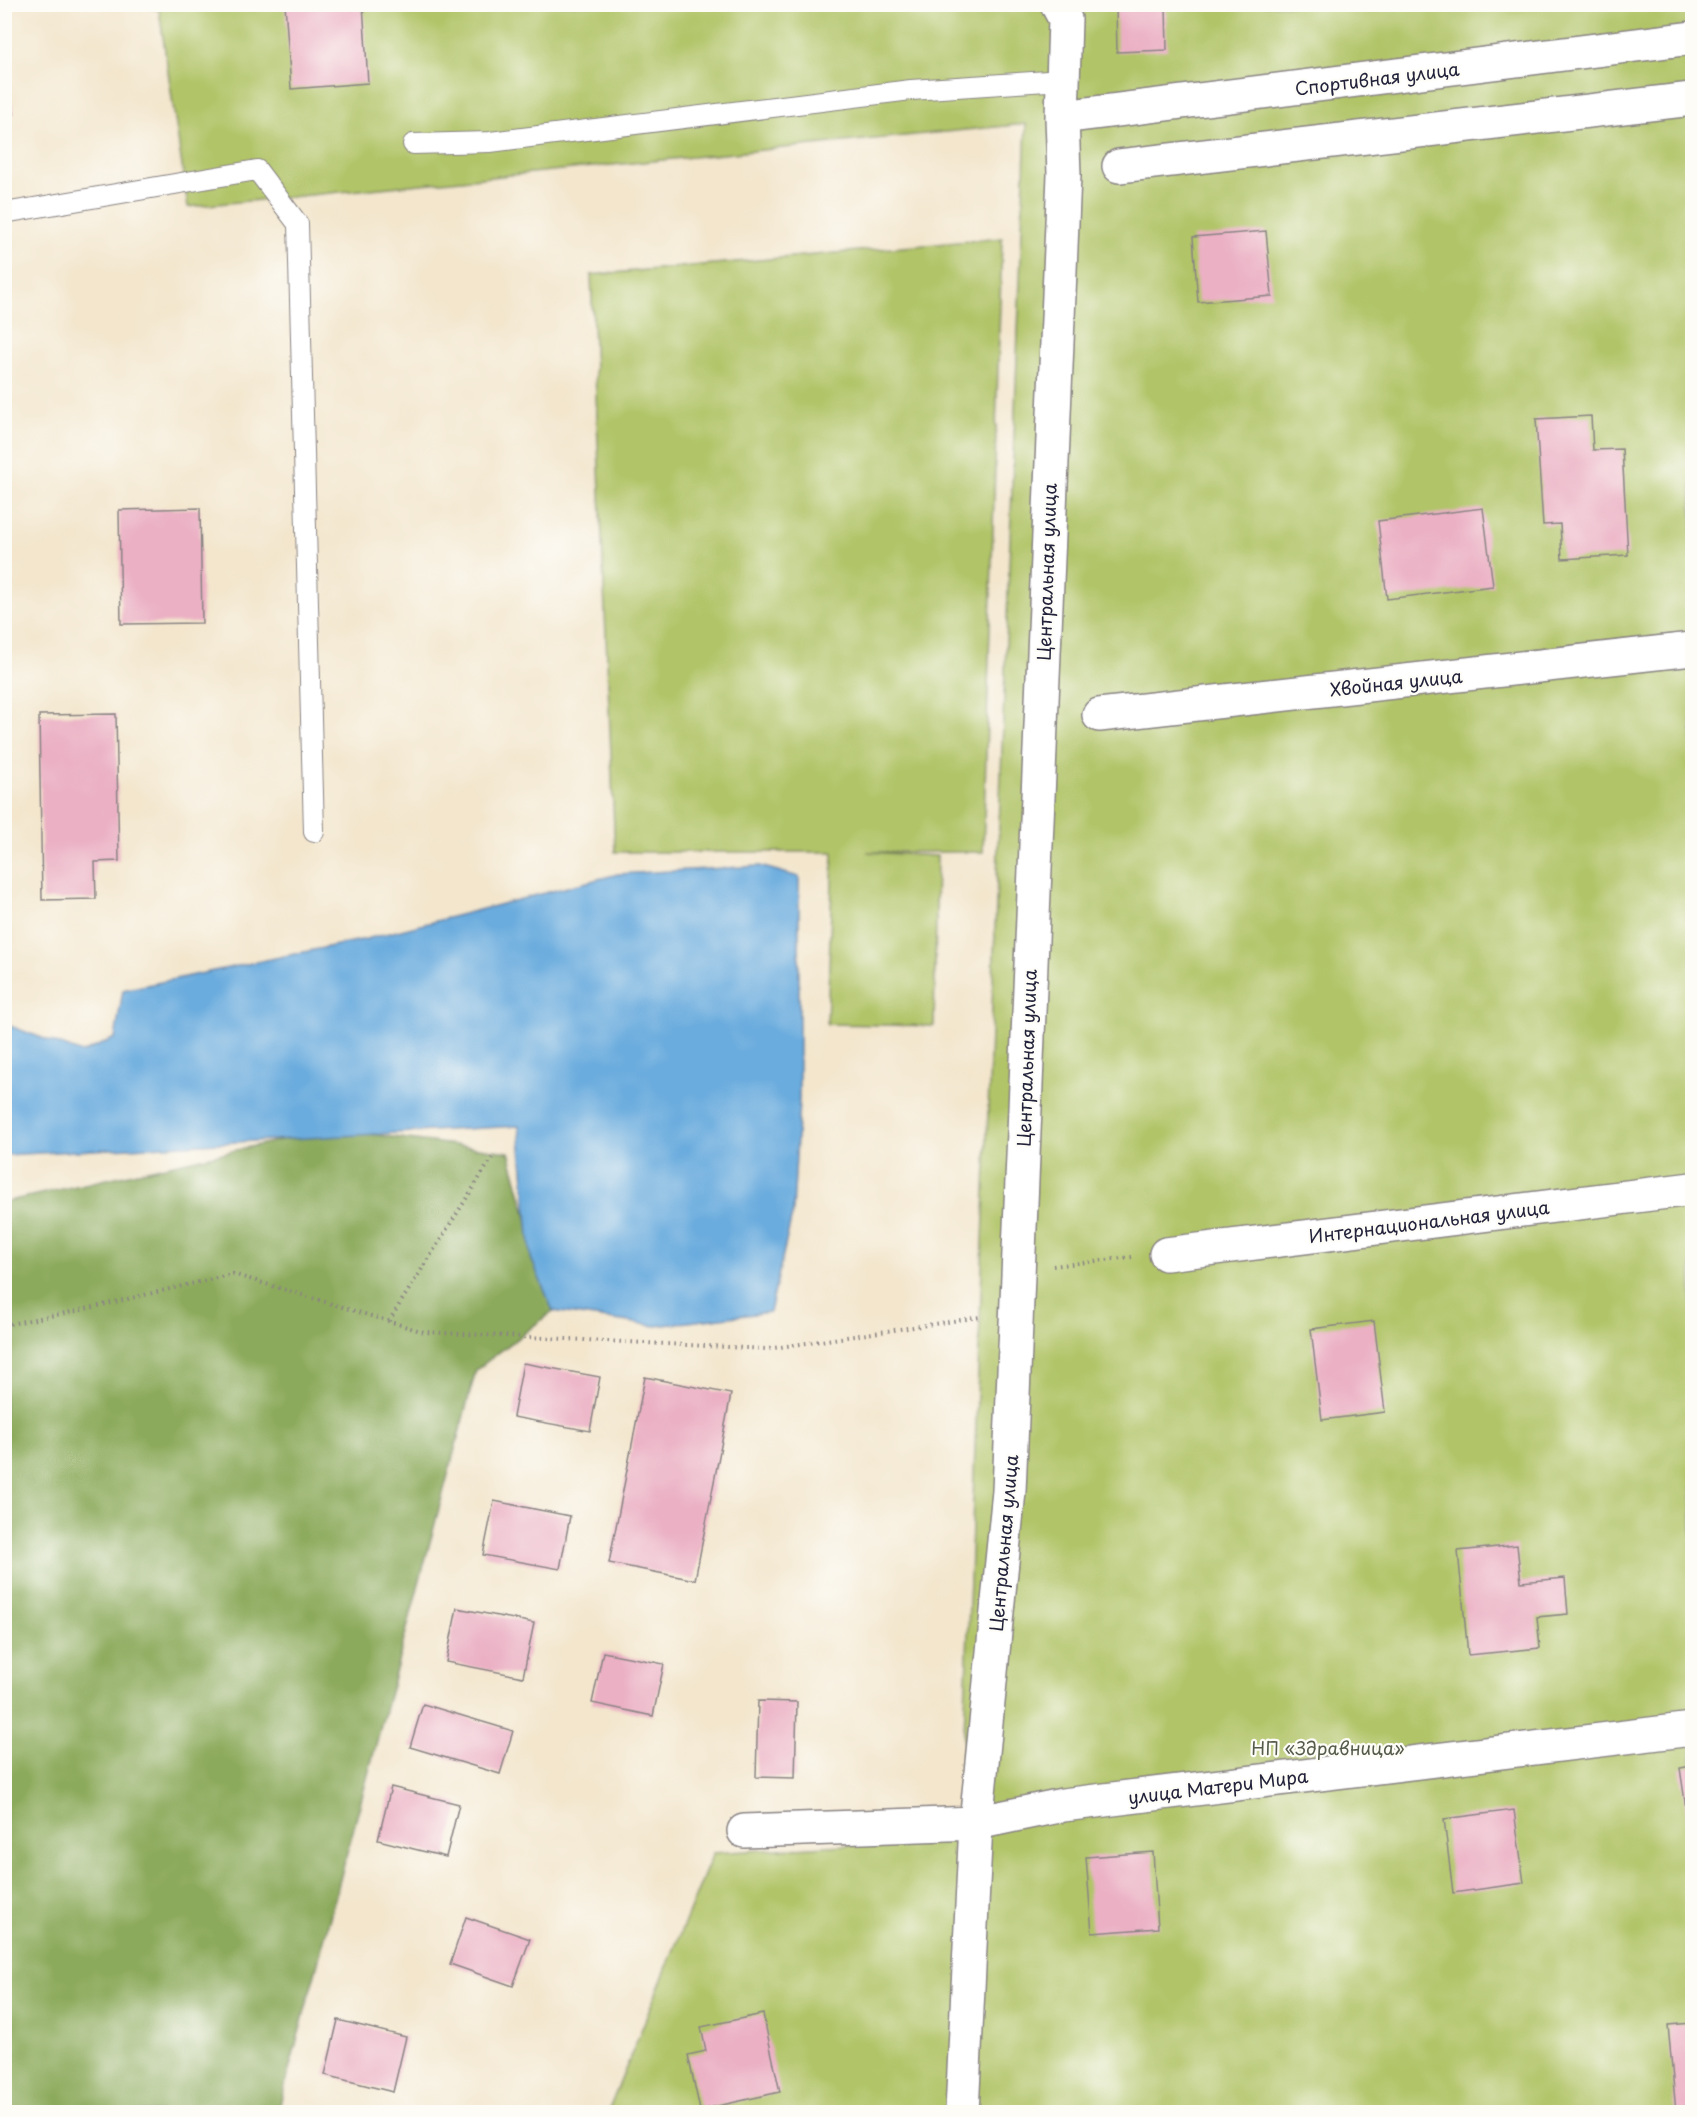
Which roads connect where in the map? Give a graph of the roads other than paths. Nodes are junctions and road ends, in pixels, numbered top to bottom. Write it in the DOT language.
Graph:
graph roads {
  1 [pos="1063,9"];
  2 [pos="1692,38"];
  3 [pos="1063,80"];
  4 [pos="1692,99"];
  5 [pos="1062,117"];
  6 [pos="413,144"];
  7 [pos="1119,166"];
  8 [pos="4,213"];
  9 [pos="1692,649"];
  10 [pos="1099,715"];
  11 [pos="314,832"];
  12 [pos="1692,1189"];
  13 [pos="1166,1254"];
  14 [pos="1692,1728"];
  15 [pos="976,1823"];
  16 [pos="744,1831"];
  17 [pos="962,2112"];
  1 -- 3 [label="street, Центральная улица"];
  2 -- 5 [label="street, Спортивная улица"];
  3 -- 5 [label="street, Центральная улица"];
  3 -- 6 [label="lane"];
  4 -- 7 [label="street"];
  5 -- 15 [label="street, Центральная улица"];
  8 -- 11 [label="lane"];
  9 -- 10 [label="street, Хвойная улица"];
  12 -- 13 [label="street, Интернациональная улица"];
  14 -- 15 [label="street, улица Матери Мира"];
  15 -- 16 [label="street, улица Матери Мира"];
  15 -- 17 [label="street, Центральная улица"];
}
